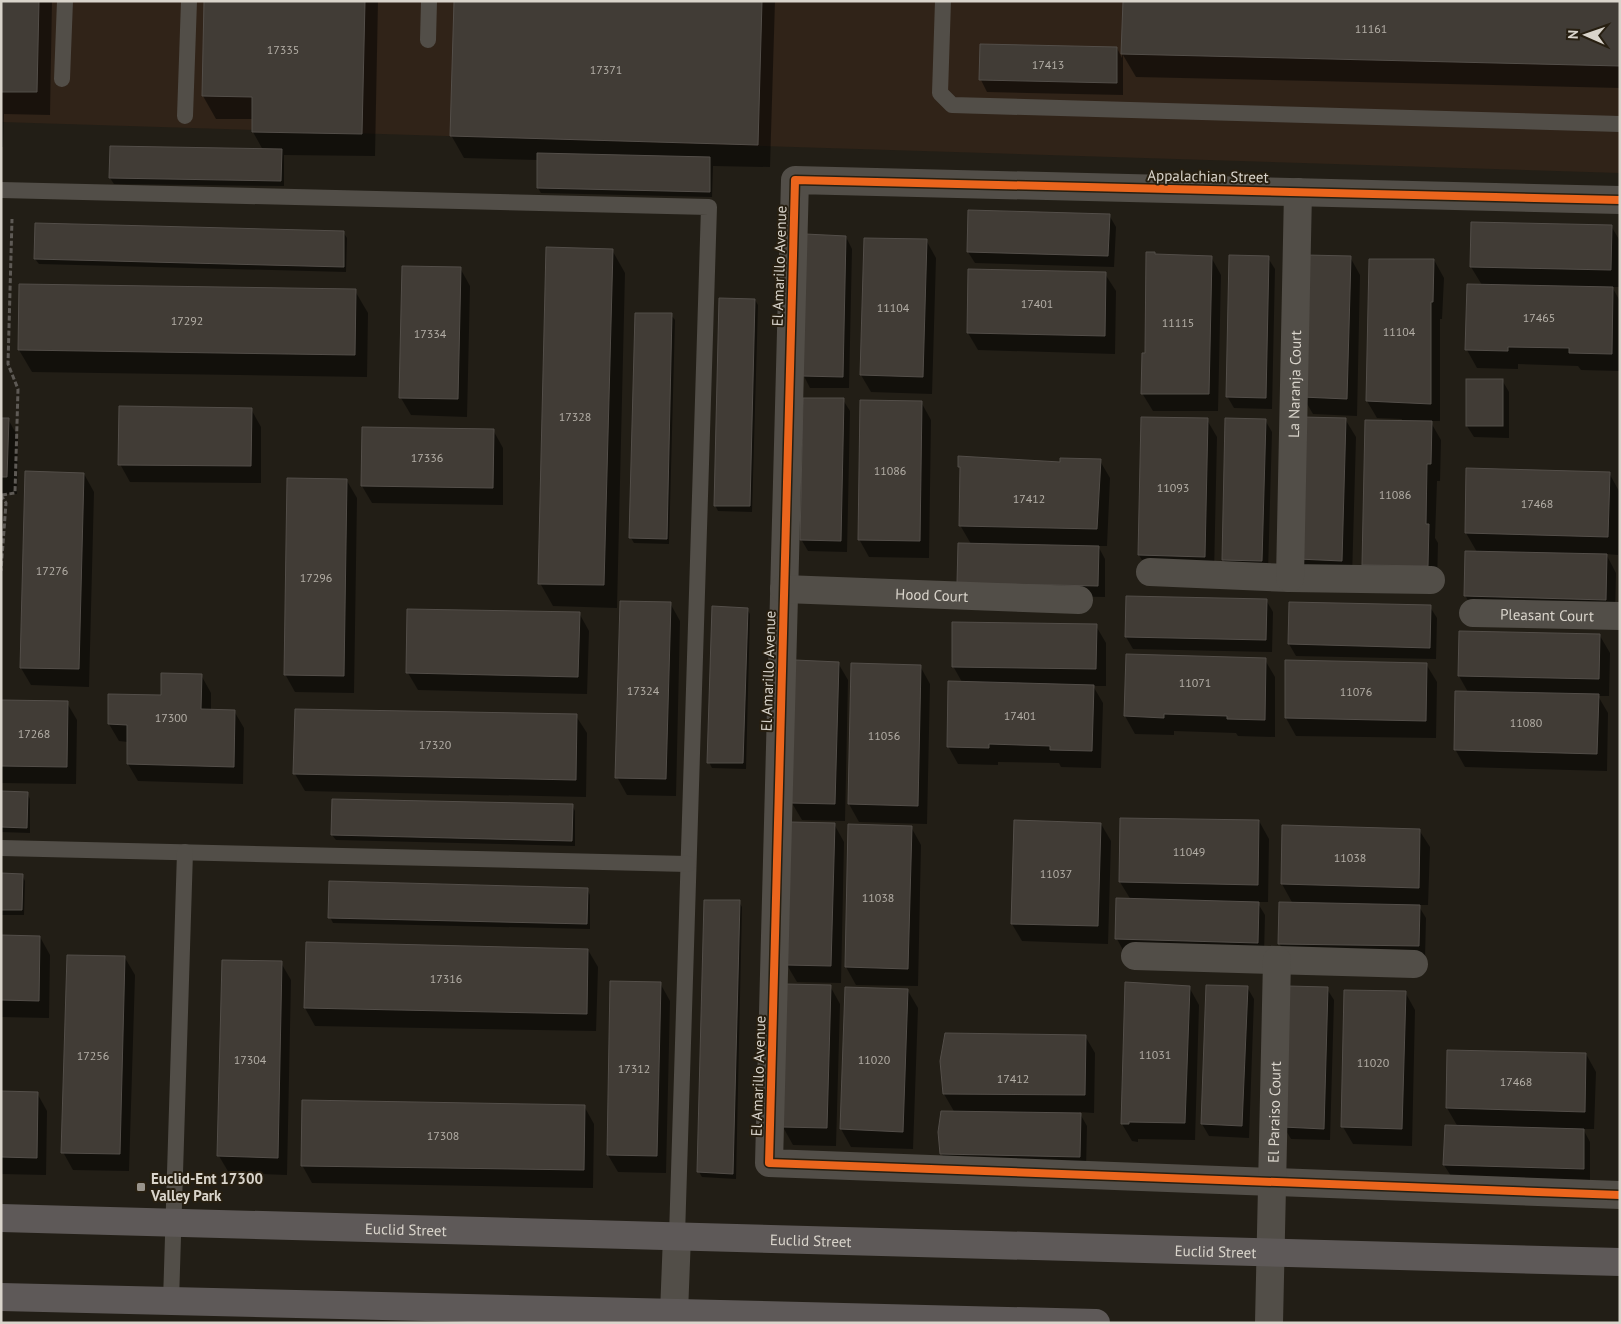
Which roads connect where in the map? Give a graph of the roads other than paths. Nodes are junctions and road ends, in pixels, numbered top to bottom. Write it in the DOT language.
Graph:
graph roads {
  1 [pos="65,1"];
  2 [pos="189,1"];
  3 [pos="429,1"];
  4 [pos="943,1"];
  5 [pos="428,40"];
  6 [pos="62,78"];
  7 [pos="185,116"];
  8 [pos="1620,124"];
  9 [pos="796,180"];
  10 [pos="7,190"];
  11 [pos="1298,192"];
  12 [pos="1620,200"];
  13 [pos="1150,572"];
  14 [pos="1290,578"];
  15 [pos="1431,580"];
  16 [pos="784,589"];
  17 [pos="1079,600"];
  18 [pos="1473,613"];
  19 [pos="1620,616"];
  20 [pos="1,848"];
  21 [pos="185,852"];
  22 [pos="688,864"];
  23 [pos="1135,956"];
  24 [pos="1278,960"];
  25 [pos="1414,964"];
  26 [pos="1274,1182"];
  27 [pos="1620,1195"];
  28 [pos="1,1218"];
  29 [pos="172,1222"];
  30 [pos="677,1236"];
  31 [pos="1271,1252"];
  32 [pos="1620,1262"];
  33 [pos="1,1297"];
  34 [pos="171,1301"];
  35 [pos="674,1313"];
  36 [pos="1096,1323"];
  37 [pos="1269,1323"];
  1 -- 6 [label="lane"];
  2 -- 7 [label="lane"];
  3 -- 5 [label="lane"];
  4 -- 8 [label="lane"];
  9 -- 11 [label="street, Appalachian Street"];
  9 -- 16 [label="street, El Amarillo Avenue"];
  10 -- 22 [label="lane"];
  11 -- 12 [label="street, Appalachian Street"];
  11 -- 14 [label="street, La Naranja Court"];
  13 -- 14 [label="street"];
  14 -- 15 [label="street"];
  16 -- 17 [label="street, Hood Court"];
  16 -- 26 [label="street, El Amarillo Avenue"];
  18 -- 19 [label="street, Pleasant Court"];
  20 -- 21 [label="lane"];
  21 -- 22 [label="lane"];
  21 -- 29 [label="lane"];
  22 -- 30 [label="lane"];
  23 -- 24 [label="street"];
  24 -- 25 [label="street"];
  24 -- 26 [label="street, El Paraiso Court"];
  26 -- 27 [label="street"];
  26 -- 31 [label="street, El Paraiso Court"];
  28 -- 29 [label="main road, Euclid Street"];
  29 -- 30 [label="main road, Euclid Street"];
  29 -- 34 [label="lane"];
  30 -- 31 [label="main road, Euclid Street"];
  30 -- 35 [label="street"];
  31 -- 32 [label="main road, Euclid Street"];
  31 -- 37 [label="street, El Paraiso Court"];
  33 -- 34 [label="main road"];
  34 -- 35 [label="main road"];
  35 -- 36 [label="main road"];
}
